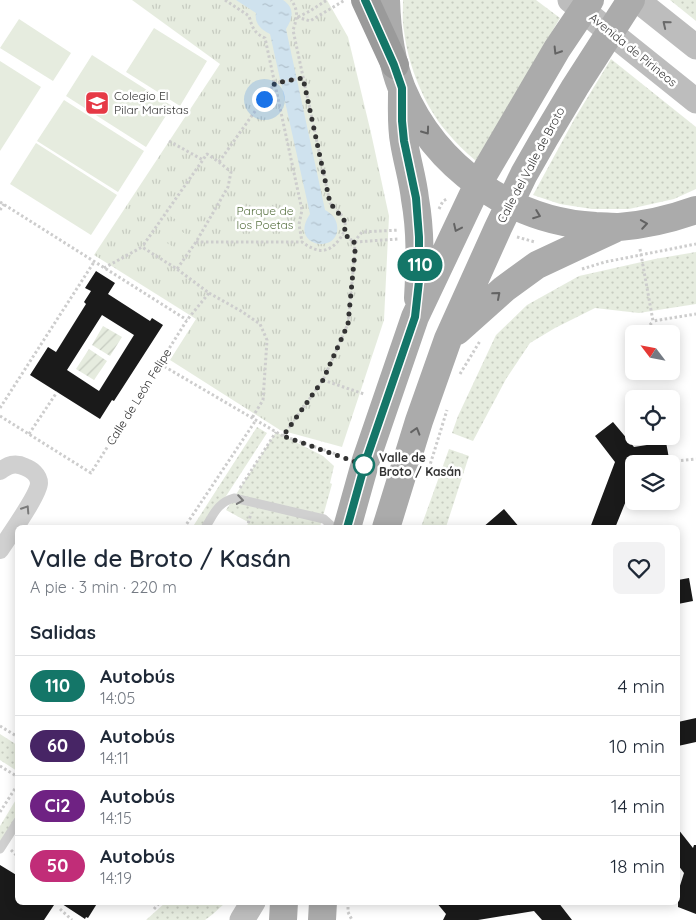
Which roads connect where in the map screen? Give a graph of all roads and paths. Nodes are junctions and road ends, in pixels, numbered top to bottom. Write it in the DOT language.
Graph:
graph roads {
  1 [pos="225,0"];
  2 [pos="291,0"];
  3 [pos="327,0"];
  4 [pos="345,0"];
  5 [pos="365,0"];
  6 [pos="386,0"];
  7 [pos="630,0"];
  8 [pos="636,0"];
  9 [pos="581,3"];
  10 [pos="297,17"];
  11 [pos="610,32"];
  12 [pos="696,47"];
  13 [pos="398,77"];
  14 [pos="303,78"];
  15 [pos="275,83"];
  16 [pos="696,101"];
  17 [pos="169,141"];
  18 [pos="203,160"];
  19 [pos="219,162"];
  20 [pos="478,184"];
  21 [pos="0,202"];
  22 [pos="4,204"];
  23 [pos="509,204"];
  24 [pos="0,210"];
  25 [pos="688,216"];
  26 [pos="617,227"];
  27 [pos="344,234"];
  28 [pos="512,235"];
  29 [pos="401,238"];
  30 [pos="196,242"];
  31 [pos="302,242"];
  32 [pos="354,242"];
  33 [pos="696,244"];
  34 [pos="543,245"];
  35 [pos="142,247"];
  36 [pos="640,250"];
  37 [pos="640,254"];
  38 [pos="94,262"];
  39 [pos="104,268"];
  40 [pos="177,269"];
  41 [pos="577,271"];
  42 [pos="209,292"];
  43 [pos="696,314"];
  44 [pos="415,317"];
  45 [pos="187,320"];
  46 [pos="652,321"];
  47 [pos="650,325"];
  48 [pos="448,339"];
  49 [pos="481,339"];
  50 [pos="160,364"];
  51 [pos="323,380"];
  52 [pos="458,381"];
  53 [pos="57,392"];
  54 [pos="364,394"];
  55 [pos="449,405"];
  56 [pos="0,408"];
  57 [pos="0,416"];
  58 [pos="252,418"];
  59 [pos="256,420"];
  60 [pos="276,432"];
  61 [pos="29,434"];
  62 [pos="283,436"];
  63 [pos="342,456"];
  64 [pos="696,459"];
  65 [pos="680,461"];
  66 [pos="0,472"];
  67 [pos="424,482"];
  68 [pos="234,498"];
  69 [pos="16,525"];
  70 [pos="186,525"];
  71 [pos="207,525"];
  72 [pos="330,525"];
  73 [pos="348,525"];
  74 [pos="387,525"];
  75 [pos="15,527"];
  76 [pos="0,550"];
  77 [pos="0,726"];
  78 [pos="15,735"];
  79 [pos="0,766"];
  80 [pos="15,775"];
  81 [pos="15,789"];
  82 [pos="0,812"];
  83 [pos="15,826"];
  84 [pos="0,849"];
  85 [pos="157,905"];
  86 [pos="251,905"];
  87 [pos="284,905"];
  88 [pos="322,905"];
  89 [pos="348,905"];
  90 [pos="60,909"];
  91 [pos="154,909"];
  92 [pos="72,920"];
  93 [pos="242,920"];
  94 [pos="283,920"];
  95 [pos="322,920"];
  96 [pos="352,920"];
  1 -- 15 [label="path"];
  2 -- 10 [label="path"];
  3 -- 10 [label="path"];
  4 -- 10 [label="path"];
  5 -- 13 [label="highway"];
  6 -- 13 [label="main road"];
  7 -- 11 [label="main road, Calle del Valle de Broto"];
  12 -- 8 [label="main road, one-way"];
  9 -- 11 [label="main road, Avenida de Pirineos"];
  9 -- 20 [label="main road, one-way"];
  10 -- 14 [label="path"];
  11 -- 16 [label="main road, Avenida de Pirineos"];
  11 -- 23 [label="main road, Calle del Valle de Broto"];
  13 -- 20 [label="main road, one-way"];
  13 -- 44 [label="main road"];
  14 -- 15 [label="path"];
  14 -- 27 [label="path"];
  15 -- 19 [label="path"];
  15 -- 31 [label="path"];
  17 -- 18 [label="path"];
  18 -- 19 [label="path"];
  18 -- 35 [label="path"];
  19 -- 30 [label="path"];
  20 -- 23 [label="main road"];
  20 -- 44 [label="main road, one-way"];
  21 -- 22 [label="path"];
  22 -- 24 [label="path"];
  22 -- 38 [label="path"];
  23 -- 26 [label="main road, one-way"];
  23 -- 48 [label="main road, Calle del Valle de Broto"];
  26 -- 25 [label="main road, one-way"];
  48 -- 26 [label="main road, Calle del Valle de Broto, one-way"];
  27 -- 31 [label="path"];
  27 -- 32 [label="path"];
  28 -- 34 [label="path"];
  29 -- 32 [label="path"];
  30 -- 31 [label="path"];
  30 -- 40 [label="path"];
  32 -- 51 [label="path"];
  33 -- 37 [label="path"];
  35 -- 39 [label="path"];
  35 -- 40 [label="path"];
  36 -- 37 [label="path"];
  37 -- 41 [label="path"];
  37 -- 46 [label="path"];
  38 -- 39 [label="path"];
  38 -- 56 [label="path"];
  39 -- 45 [label="path"];
  40 -- 42 [label="path"];
  42 -- 45 [label="path, Calle de León Felipe"];
  42 -- 58 [label="path"];
  43 -- 46 [label="path"];
  44 -- 73 [label="main road"];
  45 -- 50 [label="path, Calle de León Felipe"];
  46 -- 47 [label="path"];
  74 -- 48 [label="main road, Calle del Valle de Broto, one-way"];
  49 -- 52 [label="path"];
  50 -- 58 [label="path"];
  50 -- 61 [label="path, Calle de León Felipe"];
  51 -- 54 [label="path"];
  51 -- 62 [label="path"];
  53 -- 61 [label="path"];
  55 -- 67 [label="path"];
  57 -- 61 [label="path"];
  58 -- 59 [label="path"];
  59 -- 60 [label="path"];
  59 -- 70 [label="path"];
  60 -- 62 [label="path"];
  60 -- 68 [label="path"];
  62 -- 63 [label="path"];
  64 -- 65 [label="path"];
  69 -- 66 [label="street, one-way"];
  68 -- 71 [label="lane"];
  68 -- 72 [label="lane, one-way"];
  76 -- 75 [label="street, one-way"];
  77 -- 78 [label="path"];
  79 -- 80 [label="path"];
  81 -- 82 [label="path"];
  83 -- 84 [label="lane"];
  85 -- 91 [label="path"];
  86 -- 93 [label="main road"];
  87 -- 94 [label="main road"];
  88 -- 95 [label="main road"];
  89 -- 96 [label="path"];
  90 -- 92 [label="path"];
}
